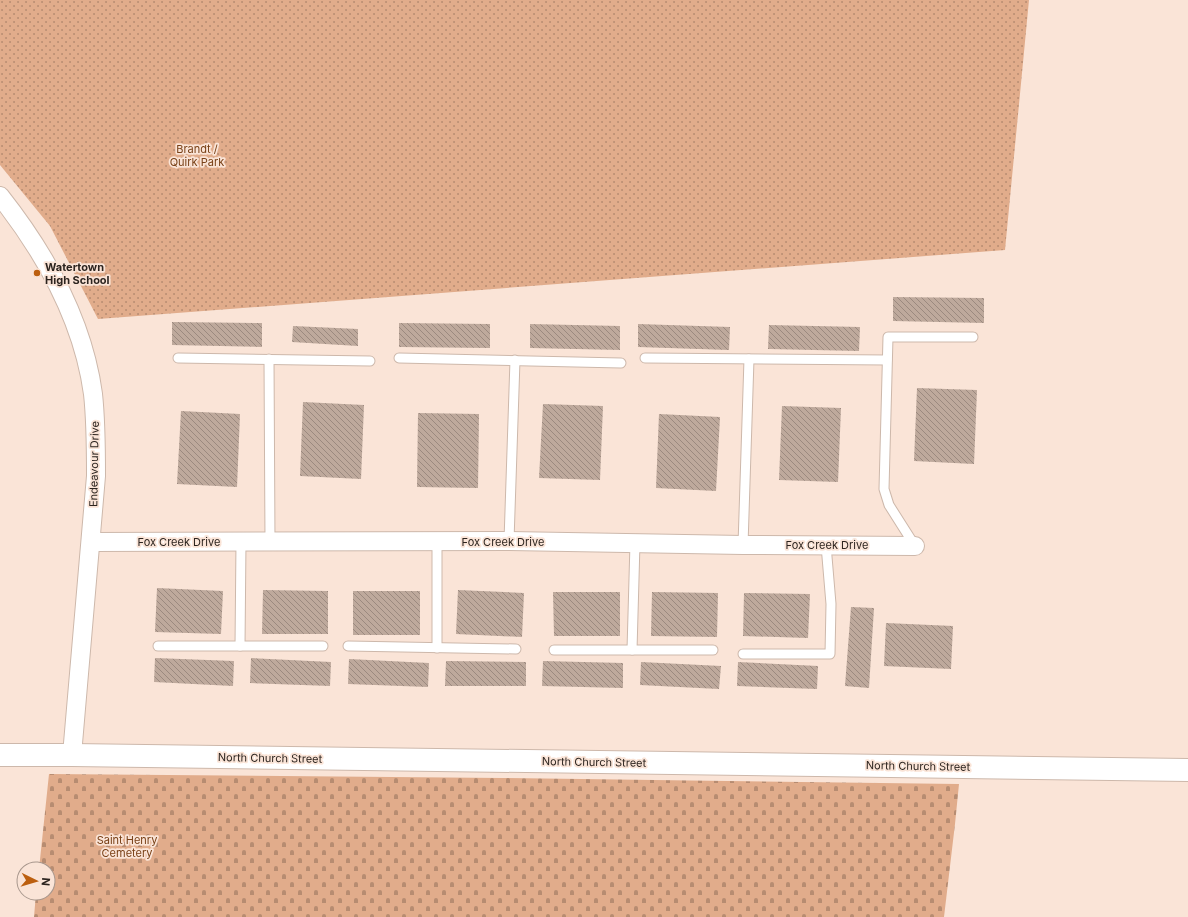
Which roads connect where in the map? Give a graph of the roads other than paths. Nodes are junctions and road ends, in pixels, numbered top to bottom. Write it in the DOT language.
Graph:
graph roads {
  1 [pos="0,196"];
  2 [pos="974,337"];
  3 [pos="178,358"];
  4 [pos="399,358"];
  5 [pos="645,358"];
  6 [pos="269,359"];
  7 [pos="748,359"];
  8 [pos="515,360"];
  9 [pos="888,360"];
  10 [pos="370,361"];
  11 [pos="621,363"];
  12 [pos="437,541"];
  13 [pos="509,541"];
  14 [pos="91,542"];
  15 [pos="241,542"];
  16 [pos="270,542"];
  17 [pos="635,543"];
  18 [pos="743,545"];
  19 [pos="826,545"];
  20 [pos="915,546"];
  21 [pos="158,646"];
  22 [pos="240,646"];
  23 [pos="323,646"];
  24 [pos="348,646"];
  25 [pos="437,648"];
  26 [pos="516,649"];
  27 [pos="554,650"];
  28 [pos="632,650"];
  29 [pos="713,650"];
  30 [pos="743,654"];
  31 [pos="0,755"];
  32 [pos="72,755"];
  33 [pos="1188,770"];
  1 -- 14 [label="street, Endeavour Drive"];
  2 -- 9 [label="lane"];
  3 -- 6 [label="lane"];
  4 -- 8 [label="lane"];
  5 -- 7 [label="lane"];
  6 -- 10 [label="lane"];
  6 -- 16 [label="lane"];
  7 -- 9 [label="lane"];
  7 -- 18 [label="lane"];
  8 -- 11 [label="lane"];
  8 -- 13 [label="lane"];
  9 -- 20 [label="lane"];
  12 -- 13 [label="street, Fox Creek Drive"];
  12 -- 16 [label="street, Fox Creek Drive"];
  12 -- 25 [label="lane"];
  13 -- 17 [label="street, Fox Creek Drive"];
  14 -- 15 [label="street, Fox Creek Drive"];
  14 -- 32 [label="street, Endeavour Drive"];
  15 -- 16 [label="street, Fox Creek Drive"];
  15 -- 22 [label="lane"];
  17 -- 18 [label="street, Fox Creek Drive"];
  17 -- 28 [label="lane"];
  18 -- 19 [label="street, Fox Creek Drive"];
  19 -- 20 [label="street, Fox Creek Drive"];
  19 -- 30 [label="lane"];
  21 -- 22 [label="lane"];
  22 -- 23 [label="lane"];
  24 -- 25 [label="lane"];
  25 -- 26 [label="lane"];
  27 -- 28 [label="lane"];
  28 -- 29 [label="lane"];
  31 -- 32 [label="main road, North Church Street"];
  32 -- 33 [label="main road, North Church Street"];
}
